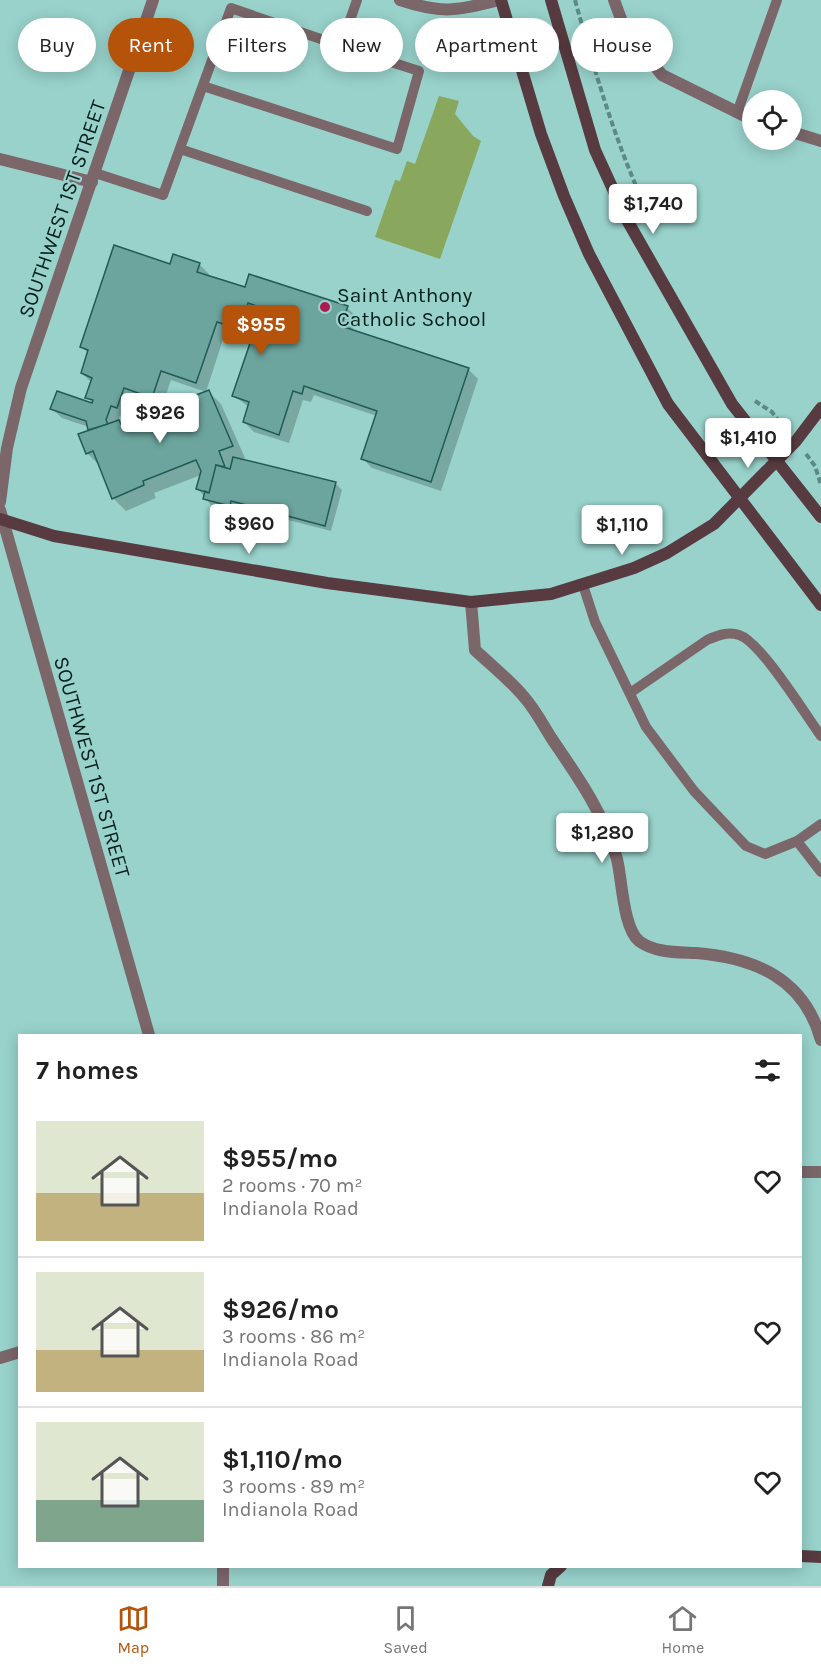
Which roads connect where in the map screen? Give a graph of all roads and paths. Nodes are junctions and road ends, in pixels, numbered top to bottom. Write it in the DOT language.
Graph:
graph roads {
  1 [pos="153,0"];
  2 [pos="357,0"];
  3 [pos="400,0"];
  4 [pos="500,0"];
  5 [pos="551,0"];
  6 [pos="575,0"];
  7 [pos="614,0"];
  8 [pos="777,0"];
  9 [pos="351,18"];
  10 [pos="320,38"];
  11 [pos="403,66"];
  12 [pos="203,86"];
  13 [pos="736,113"];
  14 [pos="742,115"];
  15 [pos="802,135"];
  16 [pos="821,141"];
  17 [pos="180,149"];
  18 [pos="0,159"];
  19 [pos="93,177"];
  20 [pos="367,211"];
  21 [pos="655,228"];
  22 [pos="751,396"];
  23 [pos="821,408"];
  24 [pos="777,418"];
  25 [pos="777,460"];
  26 [pos="815,466"];
  27 [pos="821,485"];
  28 [pos="741,499"];
  29 [pos="0,502"];
  30 [pos="0,510"];
  31 [pos="821,517"];
  32 [pos="0,520"];
  33 [pos="583,585"];
  34 [pos="471,602"];
  35 [pos="821,605"];
  36 [pos="630,693"];
  37 [pos="821,736"];
  38 [pos="821,824"];
  39 [pos="797,841"];
  40 [pos="821,872"];
  41 [pos="149,1034"];
  42 [pos="821,1040"];
  43 [pos="802,1172"];
  44 [pos="821,1172"];
  45 [pos="18,1353"];
  46 [pos="0,1358"];
  47 [pos="802,1557"];
  48 [pos="821,1557"];
  49 [pos="223,1568"];
  50 [pos="559,1568"];
  51 [pos="223,1586"];
  52 [pos="548,1586"];
  1 -- 19 [label="street, SOUTHWEST 1ST STREET"];
  2 -- 9 [label="lane"];
  3 -- 4 [label="street"];
  4 -- 28 [label="main road"];
  5 -- 25 [label="main road"];
  6 -- 21 [label="path"];
  7 -- 13 [label="street"];
  8 -- 13 [label="lane"];
  10 -- 12 [label="lane"];
  11 -- 12 [label="lane"];
  12 -- 17 [label="lane"];
  13 -- 14 [label="street"];
  15 -- 16 [label="street"];
  17 -- 19 [label="lane"];
  17 -- 20 [label="lane"];
  18 -- 19 [label="street"];
  19 -- 29 [label="street, SOUTHWEST 1ST STREET"];
  22 -- 24 [label="path"];
  23 -- 25 [label="main road"];
  25 -- 28 [label="main road"];
  25 -- 31 [label="main road"];
  26 -- 27 [label="path"];
  28 -- 33 [label="main road"];
  28 -- 35 [label="main road"];
  30 -- 32 [label="street, SOUTHWEST 1ST STREET"];
  32 -- 34 [label="main road"];
  32 -- 41 [label="street, SOUTHWEST 1ST STREET"];
  33 -- 34 [label="main road"];
  33 -- 36 [label="lane"];
  34 -- 42 [label="street"];
  36 -- 37 [label="lane"];
  36 -- 39 [label="lane"];
  38 -- 39 [label="lane"];
  39 -- 40 [label="lane"];
  43 -- 44 [label="street"];
  45 -- 46 [label="street"];
  47 -- 48 [label="main road"];
  49 -- 51 [label="street"];
  50 -- 52 [label="main road"];
}
